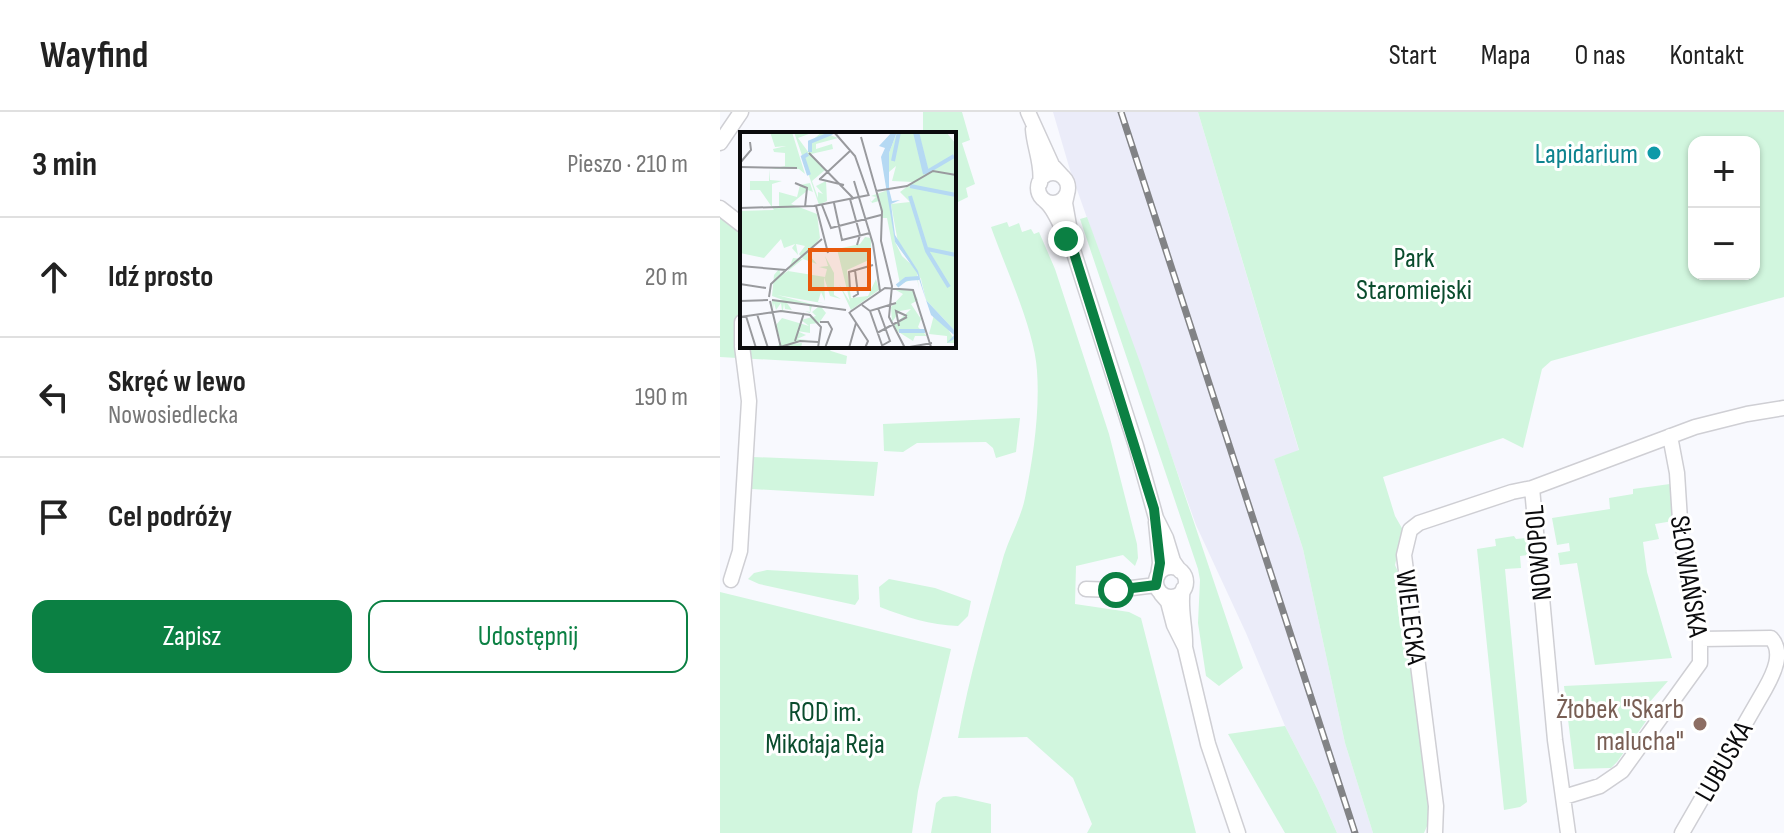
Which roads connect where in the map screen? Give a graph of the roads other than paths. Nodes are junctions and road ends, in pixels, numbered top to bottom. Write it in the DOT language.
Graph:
graph roads {
  1 [pos="741,112"];
  2 [pos="1030,118"];
  3 [pos="720,143"];
  4 [pos="1063,177"];
  5 [pos="1040,183"];
  6 [pos="1067,194"];
  7 [pos="1045,201"];
  8 [pos="720,208"];
  9 [pos="740,223"];
  10 [pos="1074,253"];
  11 [pos="742,348"];
  12 [pos="1784,408"];
  13 [pos="1670,436"];
  14 [pos="1532,488"];
  15 [pos="1156,518"];
  16 [pos="1180,571"];
  17 [pos="731,580"];
  18 [pos="1158,585"];
  19 [pos="1086,589"];
  20 [pos="1183,589"];
  21 [pos="1700,639"];
  22 [pos="1185,647"];
  23 [pos="1564,797"];
  24 [pos="1237,832"];
  25 [pos="1435,833"];
  26 [pos="1568,833"];
  27 [pos="1682,833"];
  1 -- 3 [label="street"];
  2 -- 4 [label="street"];
  2 -- 5 [label="street"];
  4 -- 5 [label="street"];
  4 -- 6 [label="street"];
  5 -- 7 [label="street"];
  6 -- 7 [label="street"];
  6 -- 10 [label="street"];
  7 -- 10 [label="street"];
  8 -- 9 [label="street"];
  10 -- 15 [label="street"];
  11 -- 17 [label="street"];
  12 -- 13 [label="street, NOWOPOL"];
  13 -- 14 [label="street, NOWOPOL"];
  13 -- 21 [label="street, SŁOWIAŃSKA"];
  14 -- 23 [label="street, NOWOPOL"];
  14 -- 25 [label="street, WIELECKA"];
  15 -- 16 [label="street"];
  15 -- 18 [label="street"];
  16 -- 18 [label="street"];
  16 -- 20 [label="street"];
  18 -- 19 [label="street"];
  18 -- 20 [label="street"];
  18 -- 22 [label="street"];
  20 -- 22 [label="street"];
  21 -- 23 [label="street, SŁOWIAŃSKA"];
  21 -- 27 [label="street, LUBUSKA"];
  22 -- 24 [label="street"];
  23 -- 26 [label="street, NOWOPOL"];
}
